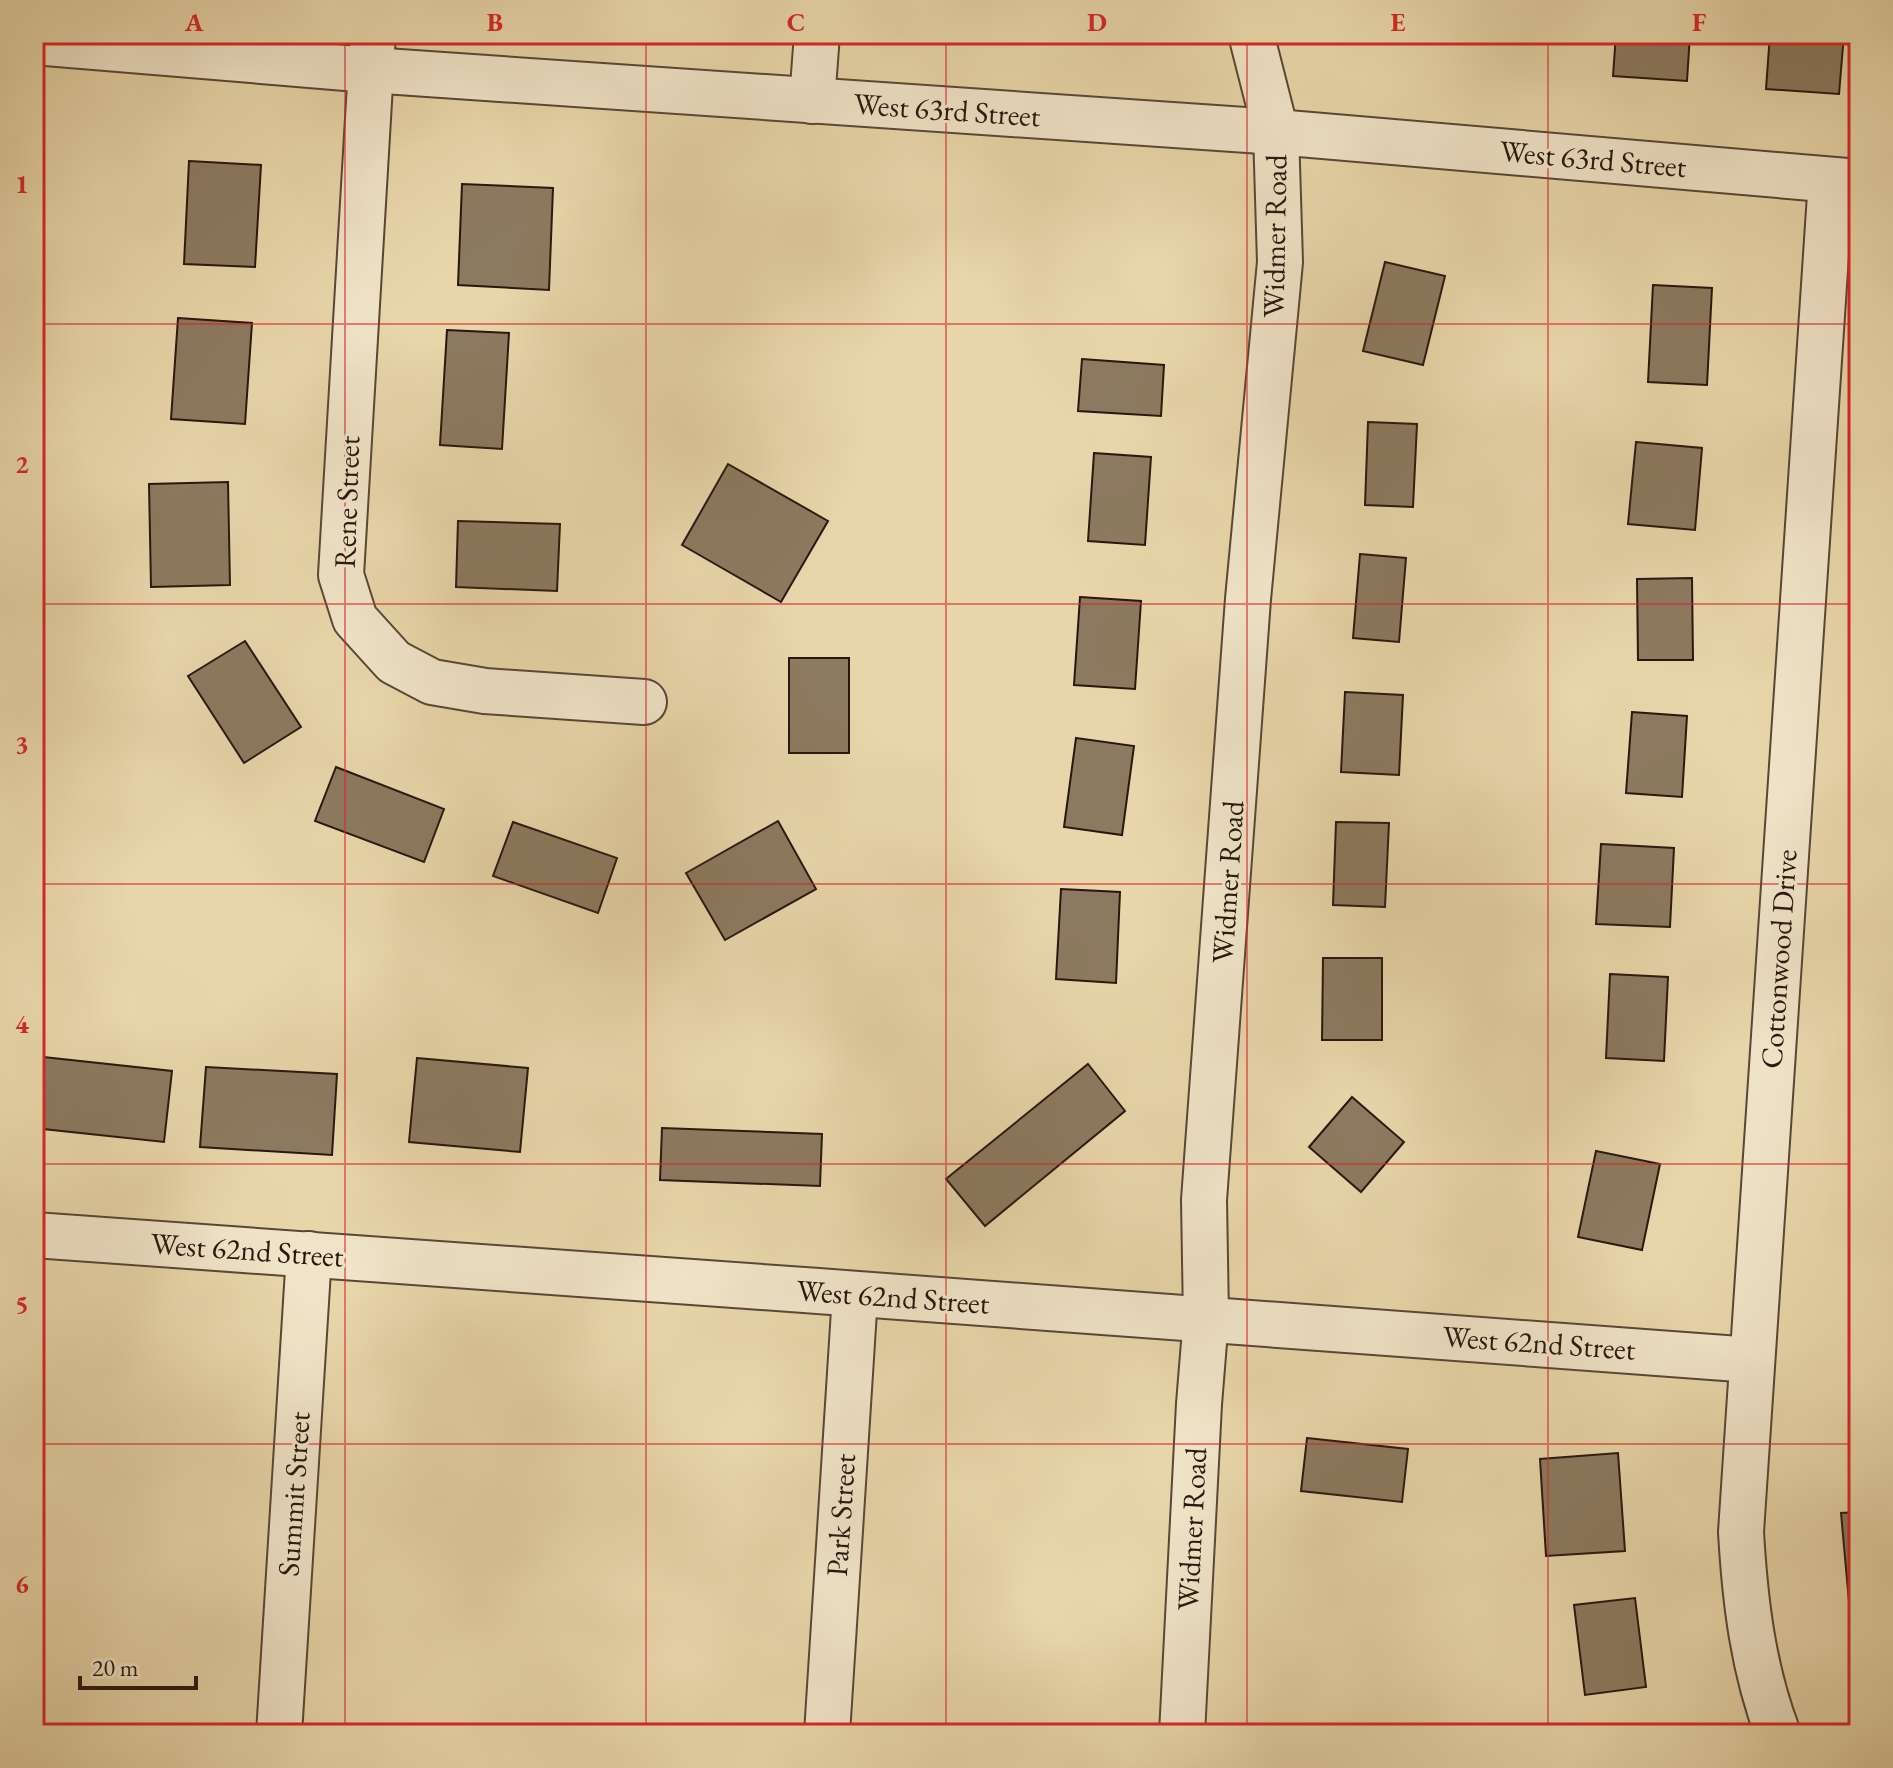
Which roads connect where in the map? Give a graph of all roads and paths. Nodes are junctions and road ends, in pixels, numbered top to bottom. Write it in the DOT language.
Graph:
graph roads {
  1 [pos="817,34"];
  2 [pos="1251,34"];
  3 [pos="34,42"];
  4 [pos="372,52"];
  5 [pos="812,101"];
  6 [pos="1276,132"];
  7 [pos="1845,181"];
  8 [pos="644,702"];
  9 [pos="34,1235"];
  10 [pos="309,1254"];
  11 [pos="855,1295"];
  12 [pos="1206,1318"];
  13 [pos="1752,1360"];
  14 [pos="279,1734"];
  15 [pos="827,1734"];
  16 [pos="1182,1734"];
  17 [pos="1778,1734"];
  1 -- 5 [label="street"];
  2 -- 6 [label="street, Widmer Road"];
  3 -- 4 [label="street, West 63rd Street"];
  4 -- 5 [label="street, West 63rd Street"];
  4 -- 8 [label="street, Rene Street"];
  5 -- 6 [label="street, West 63rd Street"];
  6 -- 7 [label="street, West 63rd Street"];
  6 -- 12 [label="street, Widmer Road"];
  7 -- 13 [label="street, Cottonwood Drive"];
  9 -- 10 [label="street, West 62nd Street"];
  10 -- 11 [label="street, West 62nd Street"];
  10 -- 14 [label="street, Summit Street"];
  11 -- 12 [label="street, West 62nd Street"];
  11 -- 15 [label="street, Park Street"];
  12 -- 13 [label="street, West 62nd Street"];
  12 -- 16 [label="street, Widmer Road"];
  13 -- 17 [label="street, Cottonwood Drive"];
}
